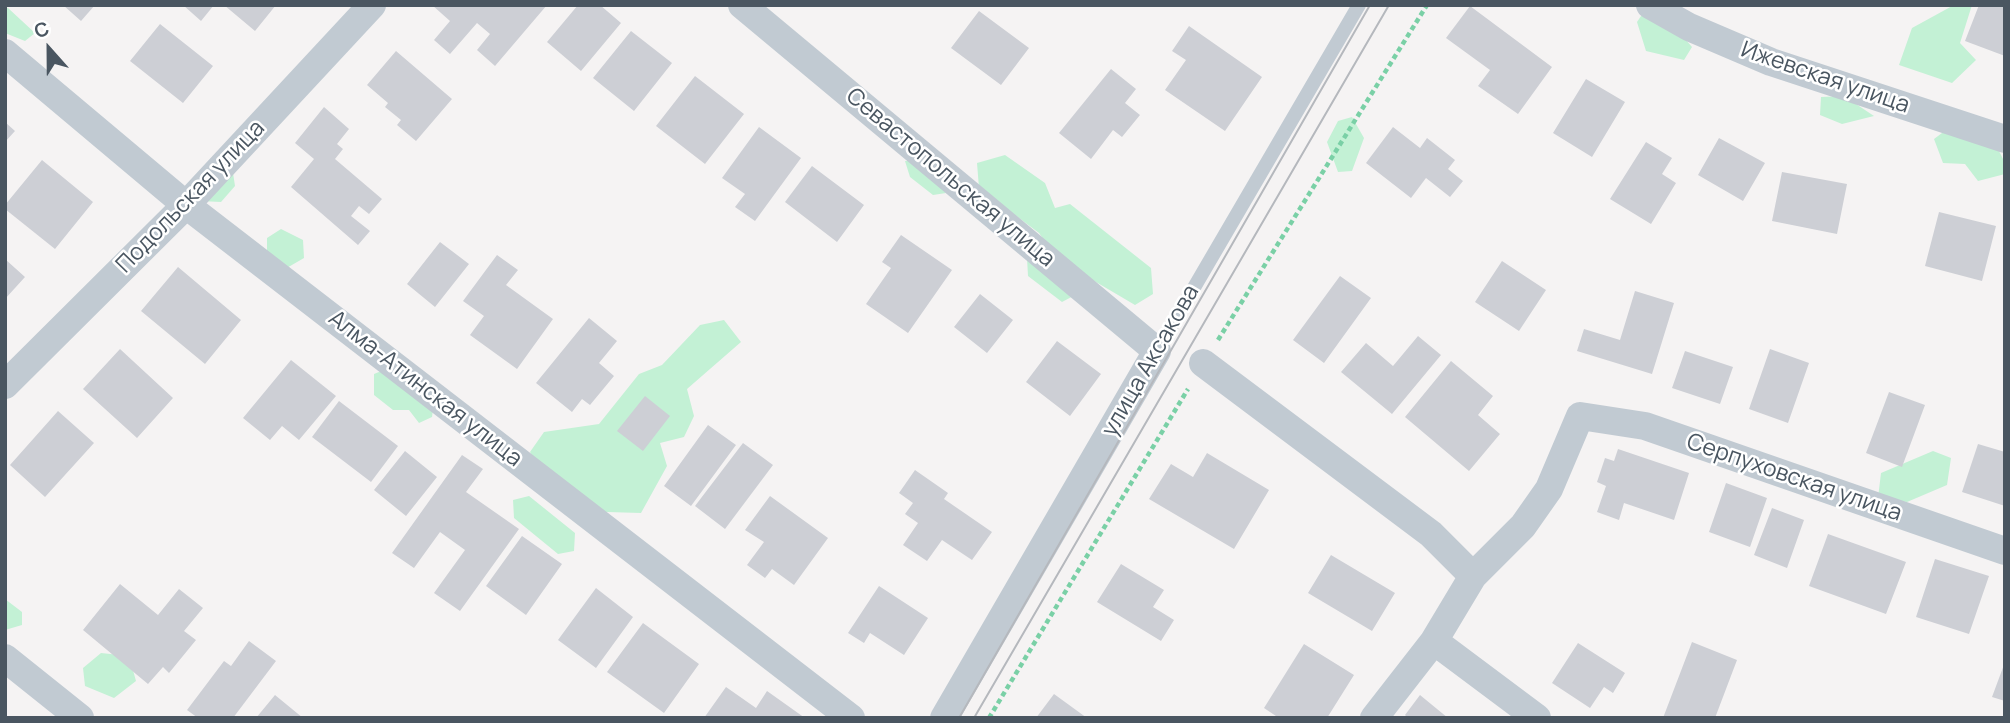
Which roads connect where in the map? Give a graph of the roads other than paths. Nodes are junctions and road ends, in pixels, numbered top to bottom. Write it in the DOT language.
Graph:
graph roads {
  1 [pos="372,5"];
  2 [pos="742,5"];
  3 [pos="1359,5"];
  4 [pos="1650,5"];
  5 [pos="5,53"];
  6 [pos="2005,139"];
  7 [pos="186,205"];
  8 [pos="1157,351"];
  9 [pos="1203,363"];
  10 [pos="5,385"];
  11 [pos="2005,551"];
  12 [pos="1473,576"];
  13 [pos="1434,640"];
  14 [pos="5,658"];
  15 [pos="80,718"];
  16 [pos="851,718"];
  17 [pos="944,718"];
  18 [pos="1374,718"];
  19 [pos="1538,718"];
  1 -- 7 [label="street, Подольская улица"];
  2 -- 8 [label="street, Севастопольская улица"];
  3 -- 8 [label="lane, улица Аксакова"];
  4 -- 6 [label="street, Ижевская улица"];
  5 -- 7 [label="street, Алма-Атинская улица"];
  7 -- 10 [label="street, Подольская улица"];
  7 -- 16 [label="street, Алма-Атинская улица"];
  8 -- 17 [label="street, улица Аксакова"];
  9 -- 12 [label="street"];
  11 -- 12 [label="street, Серпуховская улица"];
  12 -- 13 [label="street"];
  13 -- 18 [label="street"];
  13 -- 19 [label="street"];
  14 -- 15 [label="street"];
}
